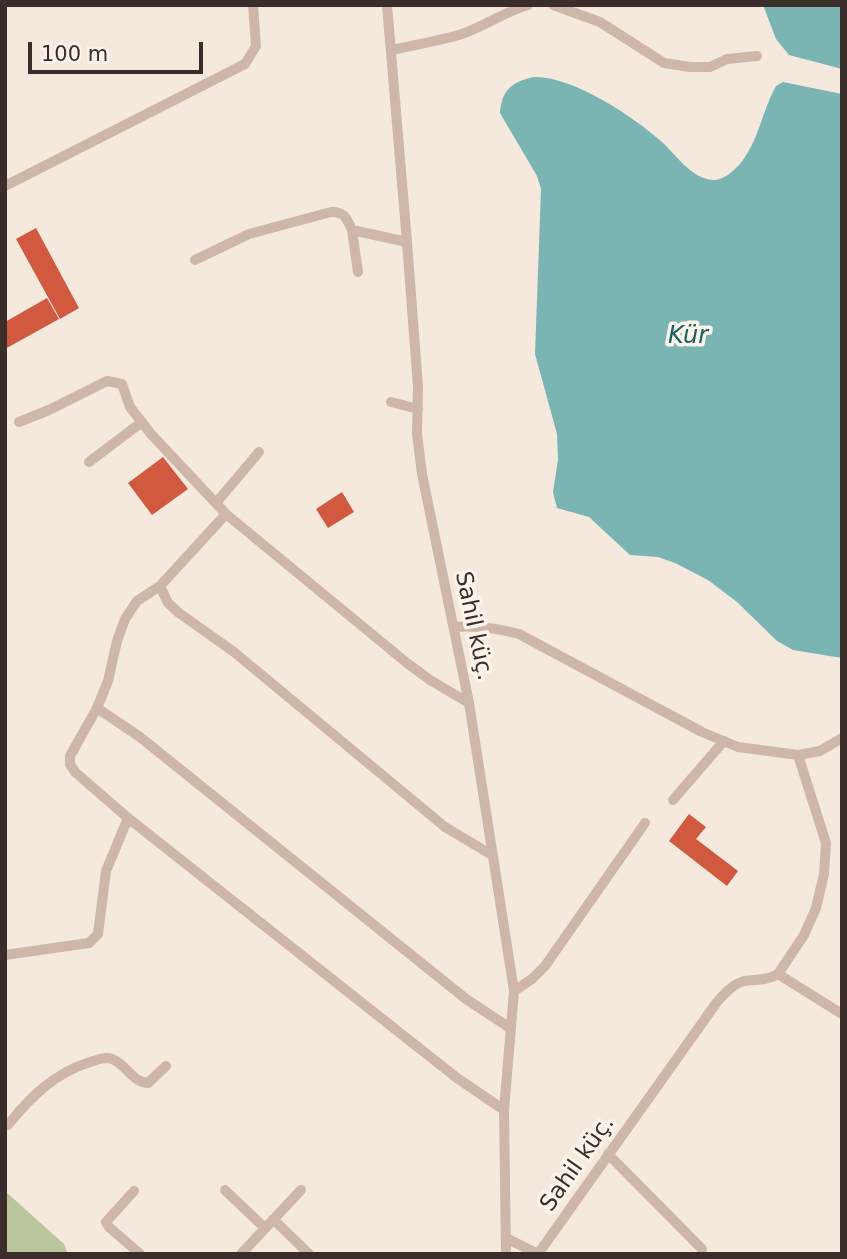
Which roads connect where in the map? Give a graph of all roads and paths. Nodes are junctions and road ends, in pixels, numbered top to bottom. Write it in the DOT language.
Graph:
graph roads {
  1 [pos="253,5"];
  2 [pos="387,5"];
  3 [pos="528,5"];
  4 [pos="553,5"];
  5 [pos="391,50"];
  6 [pos="757,56"];
  7 [pos="5,186"];
  8 [pos="352,230"];
  9 [pos="407,242"];
  10 [pos="195,260"];
  11 [pos="358,272"];
  12 [pos="391,402"];
  13 [pos="418,409"];
  14 [pos="19,422"];
  15 [pos="142,422"];
  16 [pos="259,452"];
  17 [pos="89,463"];
  18 [pos="216,503"];
  19 [pos="226,514"];
  20 [pos="160,586"];
  21 [pos="454,627"];
  22 [pos="469,703"];
  23 [pos="97,708"];
  24 [pos="842,738"];
  25 [pos="724,741"];
  26 [pos="799,755"];
  27 [pos="673,800"];
  28 [pos="128,818"];
  29 [pos="645,823"];
  30 [pos="492,855"];
  31 [pos="5,955"];
  32 [pos="778,974"];
  33 [pos="514,991"];
  34 [pos="842,1014"];
  35 [pos="510,1028"];
  36 [pos="166,1066"];
  37 [pos="504,1110"];
  38 [pos="5,1125"];
  39 [pos="608,1154"];
  40 [pos="225,1190"];
  41 [pos="301,1190"];
  42 [pos="134,1191"];
  43 [pos="273,1219"];
  44 [pos="265,1228"];
  45 [pos="506,1238"];
  46 [pos="702,1248"];
  47 [pos="140,1254"];
  48 [pos="241,1254"];
  49 [pos="309,1254"];
  50 [pos="506,1254"];
  51 [pos="538,1254"];
  1 -- 7 [label="street"];
  2 -- 5 [label="street, Sahil küç."];
  3 -- 5 [label="street"];
  4 -- 6 [label="street"];
  5 -- 9 [label="street, Sahil küç."];
  8 -- 9 [label="street"];
  8 -- 10 [label="street"];
  8 -- 11 [label="street"];
  9 -- 13 [label="street, Sahil küç."];
  12 -- 13 [label="street"];
  13 -- 21 [label="street, Sahil küç."];
  14 -- 15 [label="street"];
  15 -- 17 [label="street"];
  15 -- 18 [label="street"];
  16 -- 18 [label="street"];
  18 -- 19 [label="street"];
  19 -- 20 [label="street"];
  19 -- 22 [label="street"];
  20 -- 23 [label="street"];
  20 -- 30 [label="street"];
  21 -- 22 [label="street, Sahil küç."];
  21 -- 25 [label="street"];
  22 -- 30 [label="street, Sahil küç."];
  23 -- 28 [label="street"];
  23 -- 35 [label="street"];
  24 -- 26 [label="street"];
  25 -- 26 [label="street"];
  25 -- 27 [label="street"];
  26 -- 32 [label="street"];
  28 -- 31 [label="street"];
  28 -- 37 [label="street"];
  29 -- 33 [label="street"];
  30 -- 33 [label="street, Sahil küç."];
  32 -- 34 [label="street"];
  32 -- 39 [label="street, Sahil küç."];
  33 -- 35 [label="street, Sahil küç."];
  35 -- 37 [label="street, Sahil küç."];
  36 -- 38 [label="street"];
  37 -- 45 [label="street, Sahil küç."];
  39 -- 46 [label="street"];
  39 -- 51 [label="street, Sahil küç."];
  40 -- 44 [label="street"];
  41 -- 43 [label="street"];
  42 -- 47 [label="street"];
  43 -- 44 [label="street"];
  43 -- 49 [label="street"];
  44 -- 48 [label="street"];
  45 -- 50 [label="street, Sahil küç."];
  45 -- 51 [label="street"];
}
